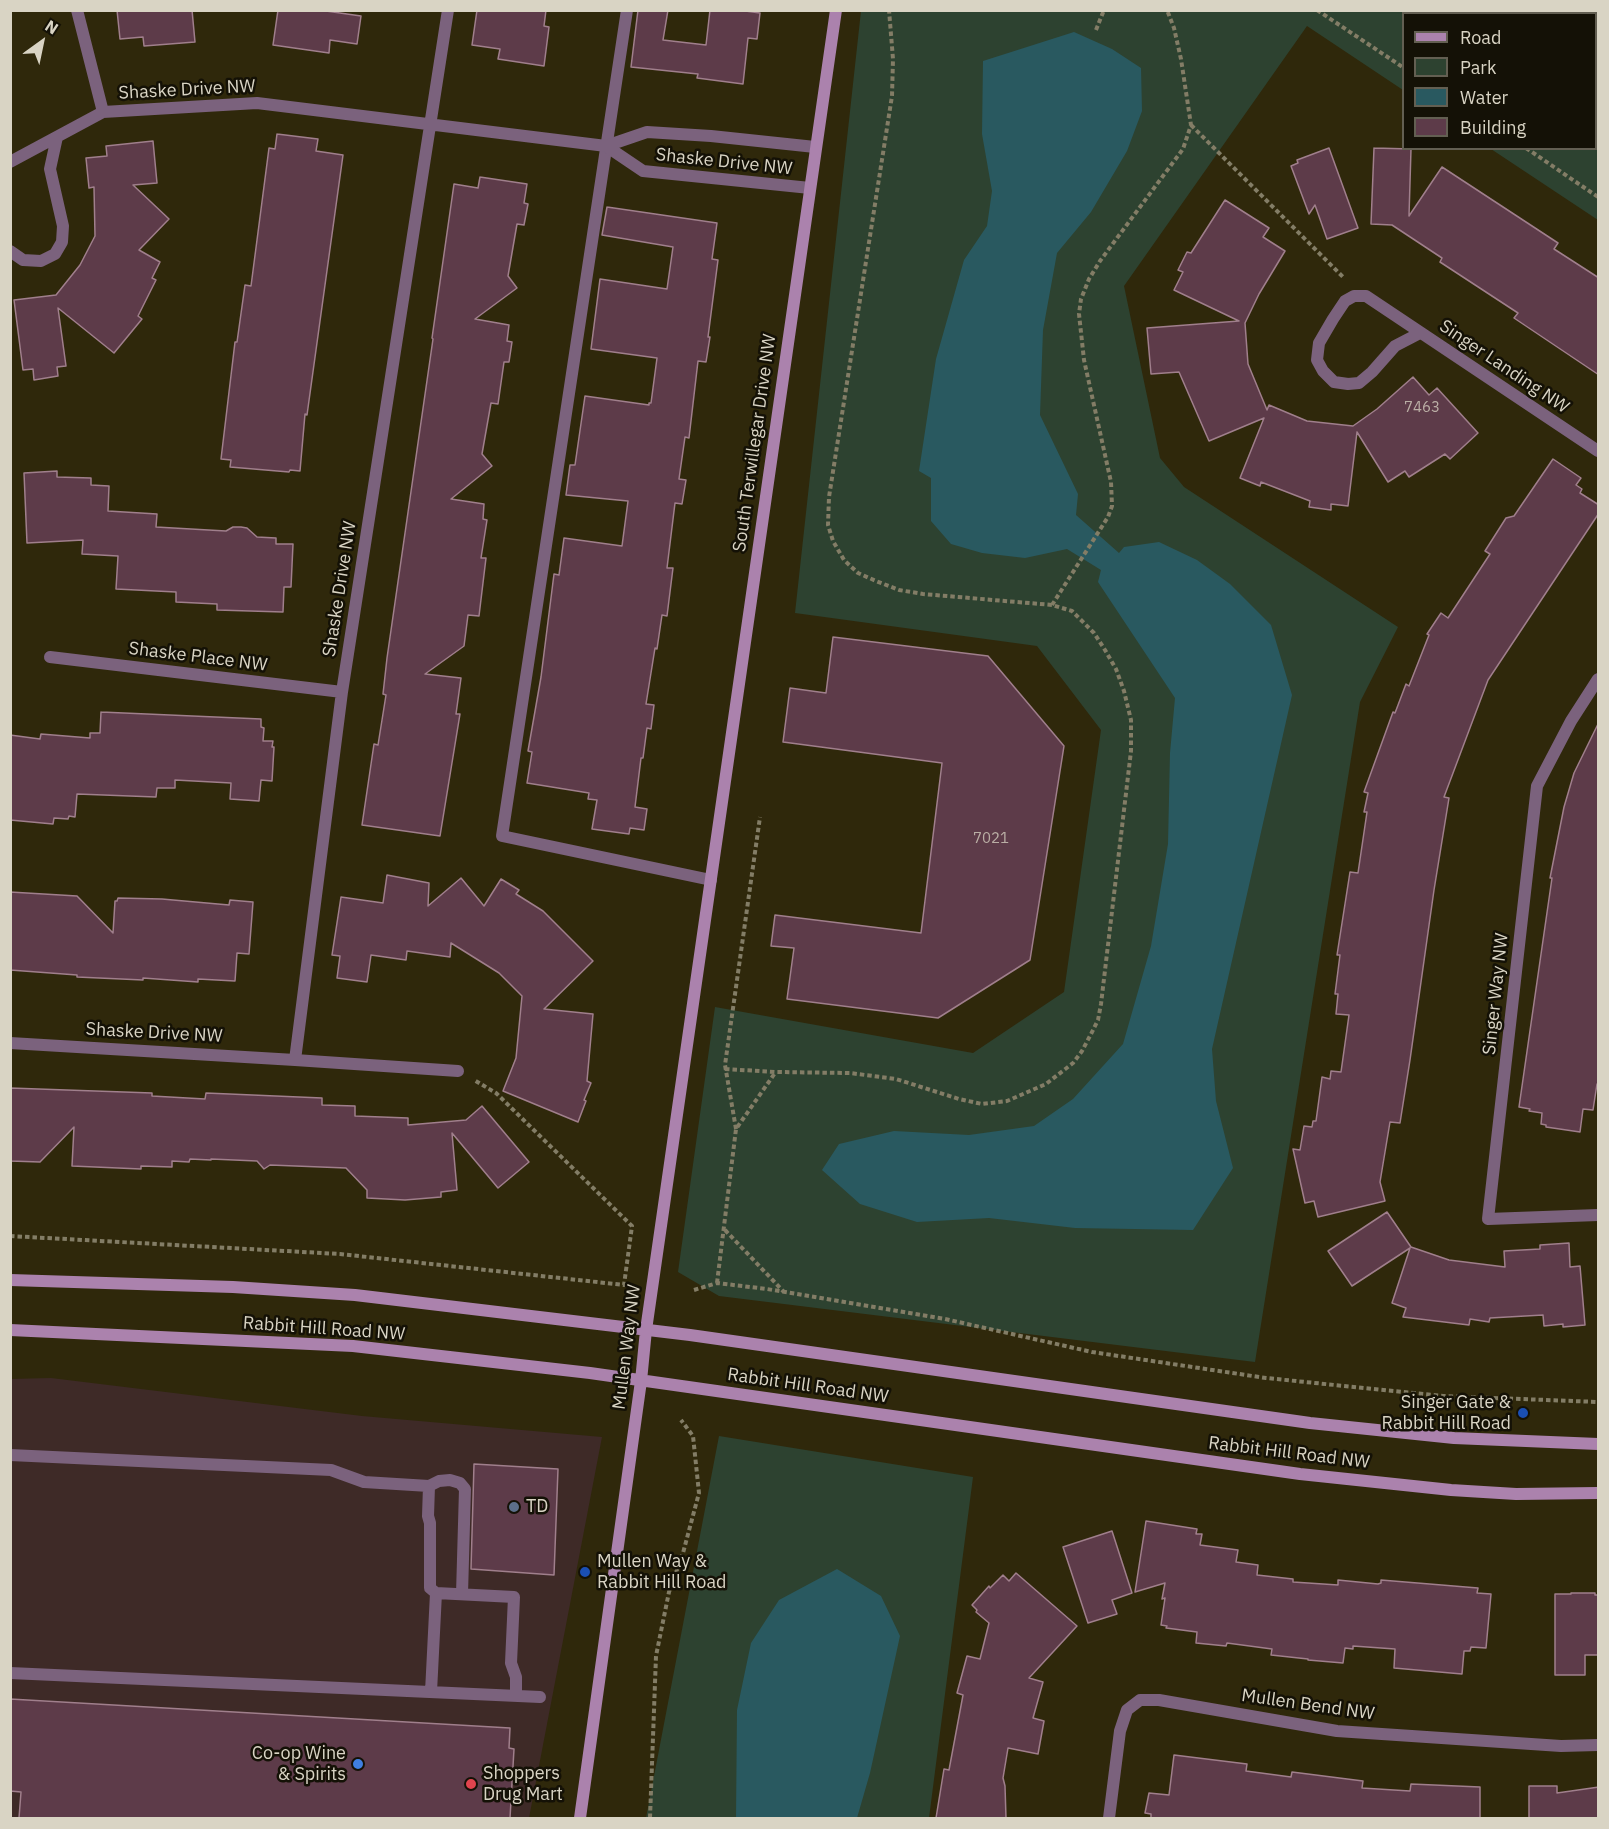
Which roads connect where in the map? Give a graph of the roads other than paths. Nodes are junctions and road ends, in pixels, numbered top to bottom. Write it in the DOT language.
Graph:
graph roads {
  1 [pos="77,10"];
  2 [pos="448,10"];
  3 [pos="627,10"];
  4 [pos="836,10"];
  5 [pos="104,112"];
  6 [pos="431,125"];
  7 [pos="57,137"];
  8 [pos="606,146"];
  9 [pos="815,147"];
  10 [pos="10,162"];
  11 [pos="810,188"];
  12 [pos="10,251"];
  13 [pos="1420,333"];
  14 [pos="1599,451"];
  15 [pos="50,657"];
  16 [pos="1599,679"];
  17 [pos="342,692"];
  18 [pos="711,880"];
  19 [pos="10,1043"];
  20 [pos="295,1060"];
  21 [pos="458,1071"];
  22 [pos="1599,1215"];
  23 [pos="10,1280"];
  24 [pos="10,1330"];
  25 [pos="646,1330"];
  26 [pos="641,1381"];
  27 [pos="1599,1444"];
  28 [pos="10,1455"];
  29 [pos="429,1486"];
  30 [pos="1599,1493"];
  31 [pos="436,1593"];
  32 [pos="462,1594"];
  33 [pos="10,1672"];
  34 [pos="431,1692"];
  35 [pos="516,1696"];
  36 [pos="540,1697"];
  37 [pos="1599,1745"];
  38 [pos="580,1818"];
  39 [pos="1109,1818"];
  1 -- 5 [label="street"];
  2 -- 6 [label="street"];
  3 -- 8 [label="street"];
  4 -- 9 [label="main road, South Terwillegar Drive NW"];
  5 -- 6 [label="street, Shaske Drive NW"];
  5 -- 7 [label="street, Shaske Drive NW"];
  6 -- 8 [label="street, Shaske Drive NW"];
  6 -- 17 [label="street, Shaske Drive NW"];
  7 -- 10 [label="street, Shaske Drive NW"];
  7 -- 12 [label="street"];
  8 -- 9 [label="street, Shaske Drive NW"];
  8 -- 11 [label="street, Shaske Drive NW"];
  8 -- 18 [label="street"];
  9 -- 11 [label="main road, South Terwillegar Drive NW"];
  11 -- 18 [label="main road, South Terwillegar Drive NW"];
  13 -- 13 [label="street, Singer Landing NW"];
  13 -- 14 [label="street, Singer Landing NW"];
  15 -- 17 [label="street, Shaske Place NW"];
  16 -- 22 [label="street, Singer Way NW"];
  17 -- 20 [label="street, Shaske Drive NW"];
  18 -- 25 [label="main road, Mullen Way NW"];
  19 -- 20 [label="street, Shaske Drive NW"];
  20 -- 21 [label="street, Shaske Drive NW"];
  23 -- 25 [label="main road, Rabbit Hill Road NW"];
  24 -- 26 [label="main road, Rabbit Hill Road NW"];
  25 -- 26 [label="main road, Mullen Way NW"];
  25 -- 27 [label="main road, Rabbit Hill Road NW"];
  26 -- 30 [label="main road, Rabbit Hill Road NW"];
  26 -- 38 [label="main road, Mullen Way NW"];
  28 -- 29 [label="street"];
  29 -- 31 [label="street"];
  29 -- 32 [label="street"];
  31 -- 32 [label="street"];
  31 -- 34 [label="street"];
  32 -- 35 [label="street"];
  33 -- 34 [label="street"];
  34 -- 35 [label="street"];
  35 -- 36 [label="street"];
  37 -- 39 [label="street, Mullen Bend NW"];
}
